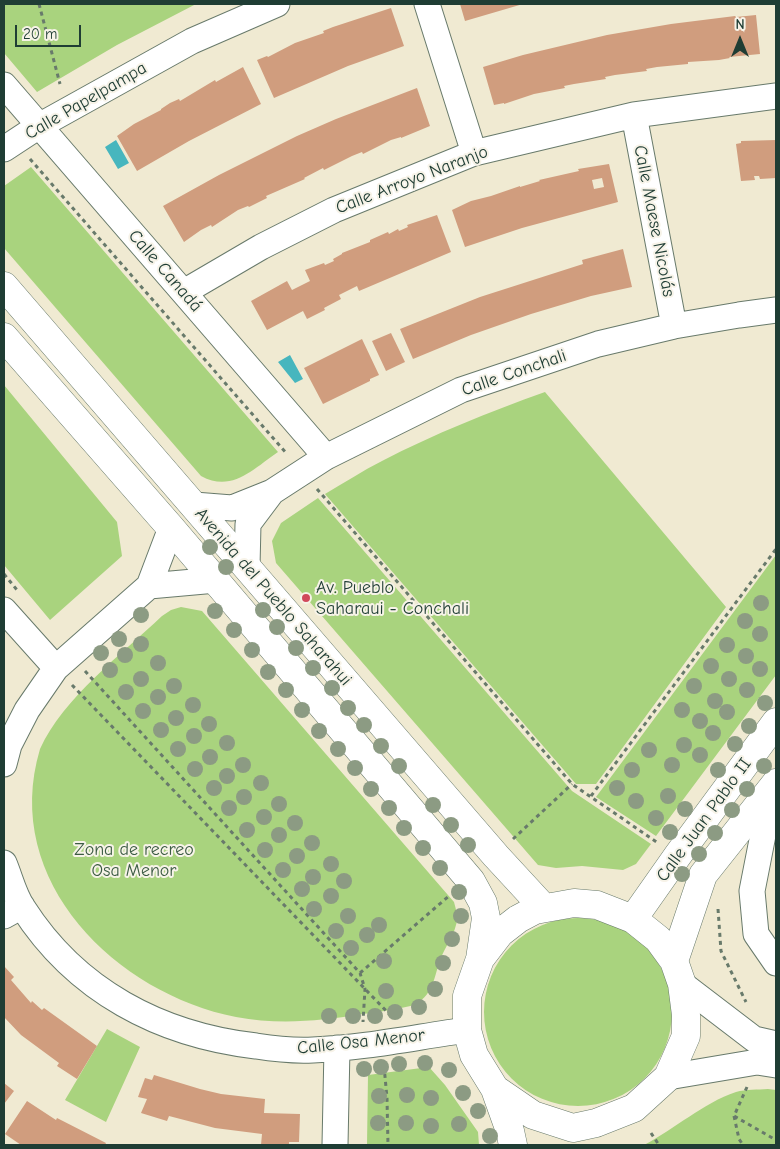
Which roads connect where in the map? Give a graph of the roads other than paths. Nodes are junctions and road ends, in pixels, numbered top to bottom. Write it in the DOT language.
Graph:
graph roads {
  1 [pos="277,4"];
  2 [pos="427,4"];
  3 [pos="4,85"];
  4 [pos="776,96"];
  5 [pos="634,115"];
  6 [pos="39,126"];
  7 [pos="4,149"];
  8 [pos="474,153"];
  9 [pos="4,286"];
  10 [pos="184,292"];
  11 [pos="776,310"];
  12 [pos="674,326"];
  13 [pos="4,337"];
  14 [pos="326,457"];
  15 [pos="272,492"];
  16 [pos="194,505"];
  17 [pos="171,528"];
  18 [pos="247,567"];
  19 [pos="216,580"];
  20 [pos="149,586"];
  21 [pos="13,603"];
  22 [pos="63,662"];
  23 [pos="776,722"];
  24 [pos="4,764"];
  25 [pos="774,786"];
  26 [pos="4,863"];
  27 [pos="544,908"];
  28 [pos="13,911"];
  29 [pos="633,918"];
  30 [pos="480,959"];
  31 [pos="776,963"];
  32 [pos="678,973"];
  33 [pos="467,1030"];
  34 [pos="776,1044"];
  35 [pos="337,1048"];
  36 [pos="776,1064"];
  37 [pos="668,1077"];
  38 [pos="495,1089"];
  39 [pos="567,1137"];
  40 [pos="335,1145"];
  41 [pos="513,1145"];
  1 -- 6 [label="street, Calle Papelpampa"];
  2 -- 8 [label="street"];
  3 -- 6 [label="street, Calle Canadá"];
  4 -- 5 [label="street, Calle Arroyo Naranjo"];
  5 -- 8 [label="street, Calle Arroyo Naranjo"];
  5 -- 12 [label="street, Calle Maese Nicolás"];
  6 -- 7 [label="street, Calle Papelpampa"];
  6 -- 10 [label="street, Calle Canadá"];
  8 -- 10 [label="street, Calle Arroyo Naranjo"];
  9 -- 16 [label="main road, Avenida del Pueblo Saharahui"];
  10 -- 14 [label="street, Calle Canadá"];
  11 -- 12 [label="street, Calle Conchali"];
  12 -- 14 [label="street, Calle Conchali"];
  13 -- 17 [label="main road, Avenida del Pueblo Saharahui"];
  14 -- 15 [label="street, Calle Conchali"];
  15 -- 16 [label="street, Calle Conchali"];
  15 -- 18 [label="street, Calle Conchali"];
  16 -- 18 [label="main road, Avenida del Pueblo Saharahui"];
  17 -- 19 [label="main road, Avenida del Pueblo Saharahui"];
  17 -- 20 [label="street"];
  18 -- 27 [label="main road, Avenida del Pueblo Saharahui"];
  19 -- 20 [label="street"];
  19 -- 30 [label="main road, Avenida del Pueblo Saharahui"];
  20 -- 22 [label="street"];
  21 -- 22 [label="street"];
  22 -- 24 [label="street"];
  23 -- 29 [label="main road, Calle Juan Pablo II"];
  25 -- 31 [label="street"];
  25 -- 32 [label="main road, Calle Juan Pablo II"];
  26 -- 28 [label="street, Calle Osa Menor"];
  27 -- 29 [label="main road"];
  27 -- 30 [label="main road"];
  28 -- 35 [label="street, Calle Osa Menor"];
  29 -- 32 [label="main road"];
  30 -- 33 [label="main road"];
  32 -- 34 [label="street"];
  32 -- 37 [label="main road"];
  33 -- 35 [label="street, Calle Osa Menor"];
  33 -- 38 [label="main road"];
  35 -- 40 [label="street"];
  36 -- 37 [label="street"];
  37 -- 39 [label="main road"];
  38 -- 39 [label="main road"];
  38 -- 41 [label="main road"];
}
